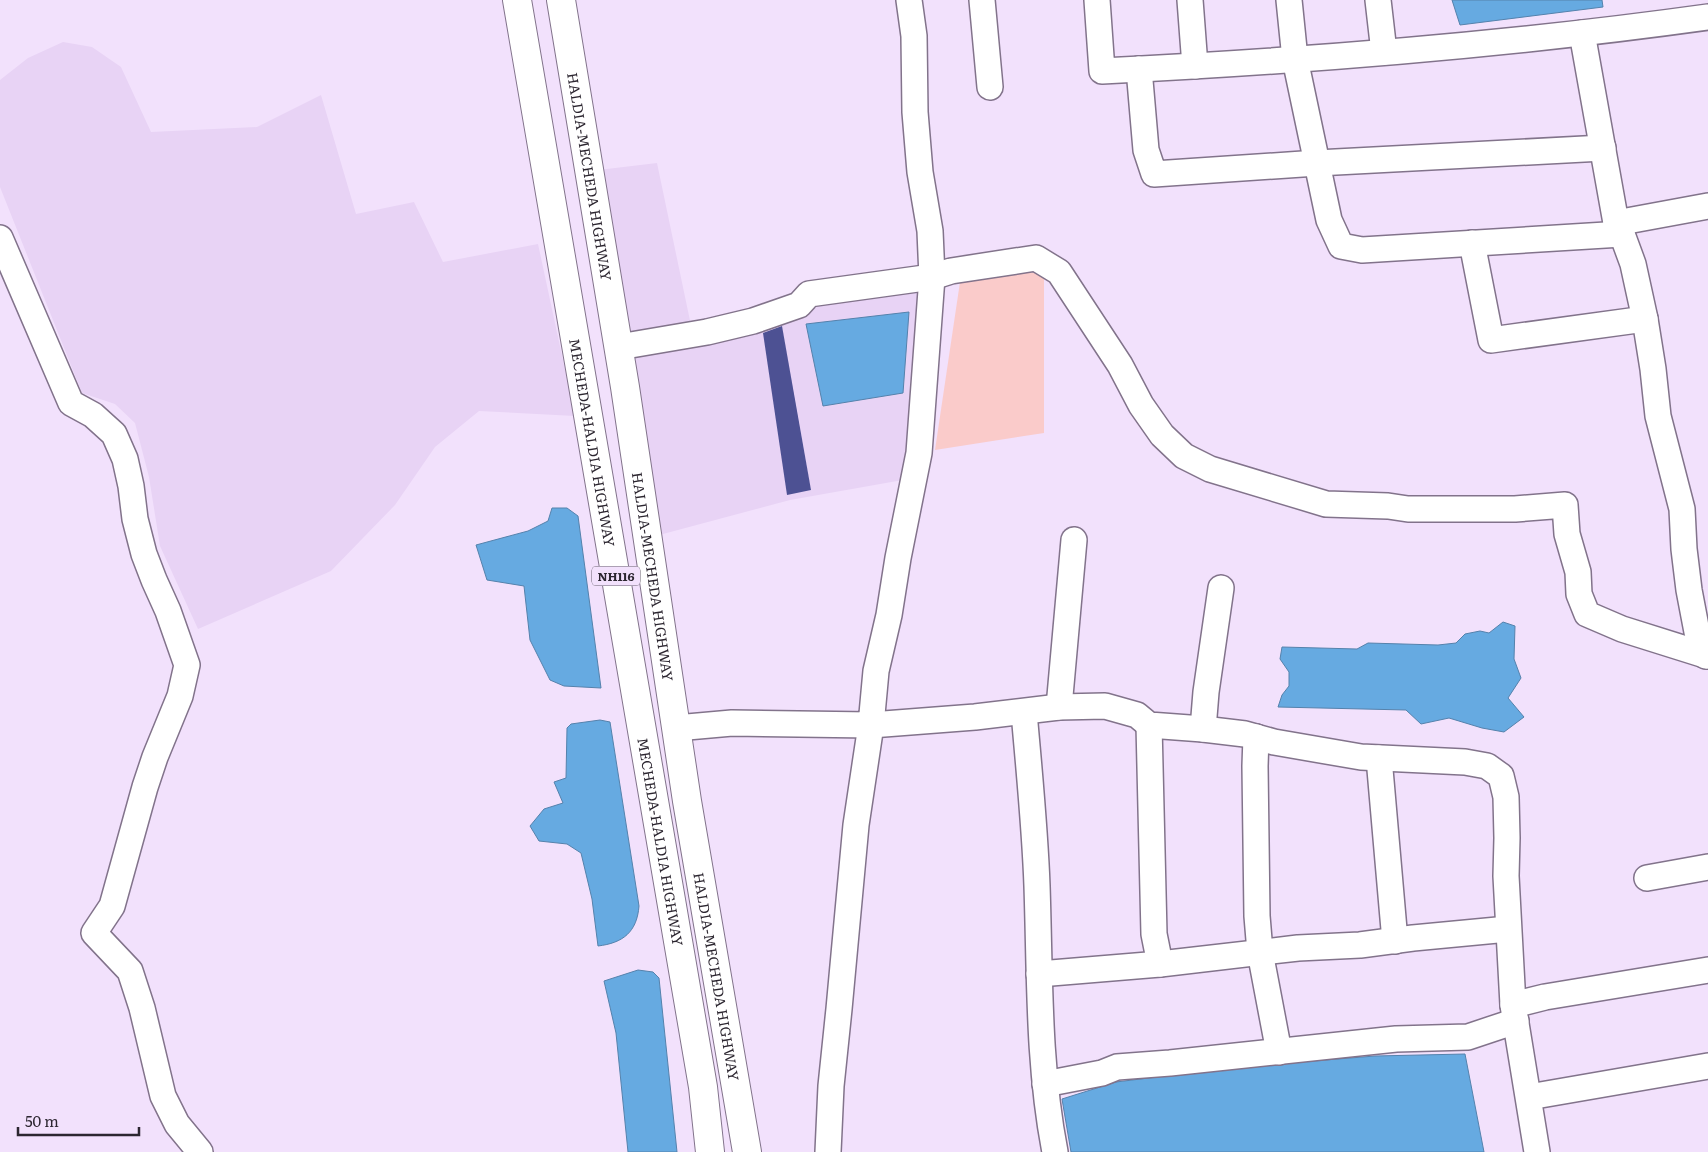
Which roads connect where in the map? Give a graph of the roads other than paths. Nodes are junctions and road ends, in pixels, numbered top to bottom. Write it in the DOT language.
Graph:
graph roads {
  1 [pos="517,0"];
  2 [pos="561,0"];
  3 [pos="909,0"];
  4 [pos="982,0"];
  5 [pos="1097,0"];
  6 [pos="1190,0"];
  7 [pos="1289,0"];
  8 [pos="1378,0"];
  9 [pos="1708,17"];
  10 [pos="1582,33"];
  11 [pos="1384,52"];
  12 [pos="1295,59"];
  13 [pos="1195,66"];
  14 [pos="1139,69"];
  15 [pos="990,87"];
  16 [pos="1602,148"];
  17 [pos="1317,163"];
  18 [pos="1708,206"];
  19 [pos="1619,228"];
  20 [pos="0,238"];
  21 [pos="1472,243"];
  22 [pos="932,276"];
  23 [pos="1645,320"];
  24 [pos="618,347"];
  25 [pos="1074,540"];
  26 [pos="1221,588"];
  27 [pos="1707,656"];
  28 [pos="1059,707"];
  29 [pos="1024,712"];
  30 [pos="871,725"];
  31 [pos="1149,725"];
  32 [pos="676,728"];
  33 [pos="1203,729"];
  34 [pos="1256,737"];
  35 [pos="1379,758"];
  36 [pos="1708,867"];
  37 [pos="1647,878"];
  38 [pos="1508,929"];
  39 [pos="1395,941"];
  40 [pos="1260,952"];
  41 [pos="1160,964"];
  42 [pos="1708,970"];
  43 [pos="1039,974"];
  44 [pos="1514,1013"];
  45 [pos="1279,1052"];
  46 [pos="1708,1066"];
  47 [pos="1045,1084"];
  48 [pos="1529,1098"];
  49 [pos="200,1152"];
  50 [pos="710,1152"];
  51 [pos="748,1152"];
  52 [pos="828,1152"];
  53 [pos="1054,1152"];
  54 [pos="1537,1152"];
  1 -- 50 [label="highway, MECHEDA-HALDIA HIGHWAY / NH116"];
  2 -- 24 [label="highway, HALDIA-MECHEDA HIGHWAY / NH116"];
  3 -- 22 [label="street"];
  4 -- 15 [label="street"];
  5 -- 14 [label="street"];
  6 -- 13 [label="street"];
  7 -- 12 [label="street"];
  8 -- 11 [label="street"];
  9 -- 10 [label="street"];
  10 -- 11 [label="street"];
  10 -- 16 [label="street"];
  11 -- 12 [label="street"];
  12 -- 13 [label="street"];
  12 -- 17 [label="street"];
  13 -- 14 [label="street"];
  14 -- 17 [label="street"];
  16 -- 17 [label="street"];
  16 -- 19 [label="street"];
  17 -- 21 [label="street"];
  18 -- 19 [label="street"];
  19 -- 21 [label="street"];
  19 -- 23 [label="street"];
  20 -- 49 [label="street"];
  21 -- 23 [label="street"];
  22 -- 24 [label="street"];
  22 -- 27 [label="street"];
  22 -- 30 [label="street"];
  23 -- 27 [label="street"];
  24 -- 32 [label="highway, HALDIA-MECHEDA HIGHWAY / NH116"];
  25 -- 28 [label="street"];
  26 -- 33 [label="street"];
  28 -- 29 [label="street"];
  28 -- 31 [label="street"];
  29 -- 30 [label="street"];
  29 -- 43 [label="street"];
  30 -- 32 [label="street"];
  30 -- 52 [label="street"];
  31 -- 33 [label="street"];
  31 -- 41 [label="street"];
  32 -- 51 [label="highway, HALDIA-MECHEDA HIGHWAY / NH116"];
  33 -- 34 [label="street"];
  34 -- 35 [label="street"];
  34 -- 40 [label="street"];
  35 -- 38 [label="street"];
  35 -- 39 [label="street"];
  36 -- 37 [label="street"];
  38 -- 39 [label="street"];
  38 -- 44 [label="street"];
  39 -- 40 [label="street"];
  40 -- 41 [label="street"];
  40 -- 45 [label="street"];
  41 -- 43 [label="street"];
  42 -- 44 [label="street"];
  43 -- 47 [label="street"];
  44 -- 45 [label="street"];
  44 -- 48 [label="street"];
  45 -- 47 [label="street"];
  46 -- 48 [label="street"];
  47 -- 53 [label="street"];
  48 -- 54 [label="street"];
}
